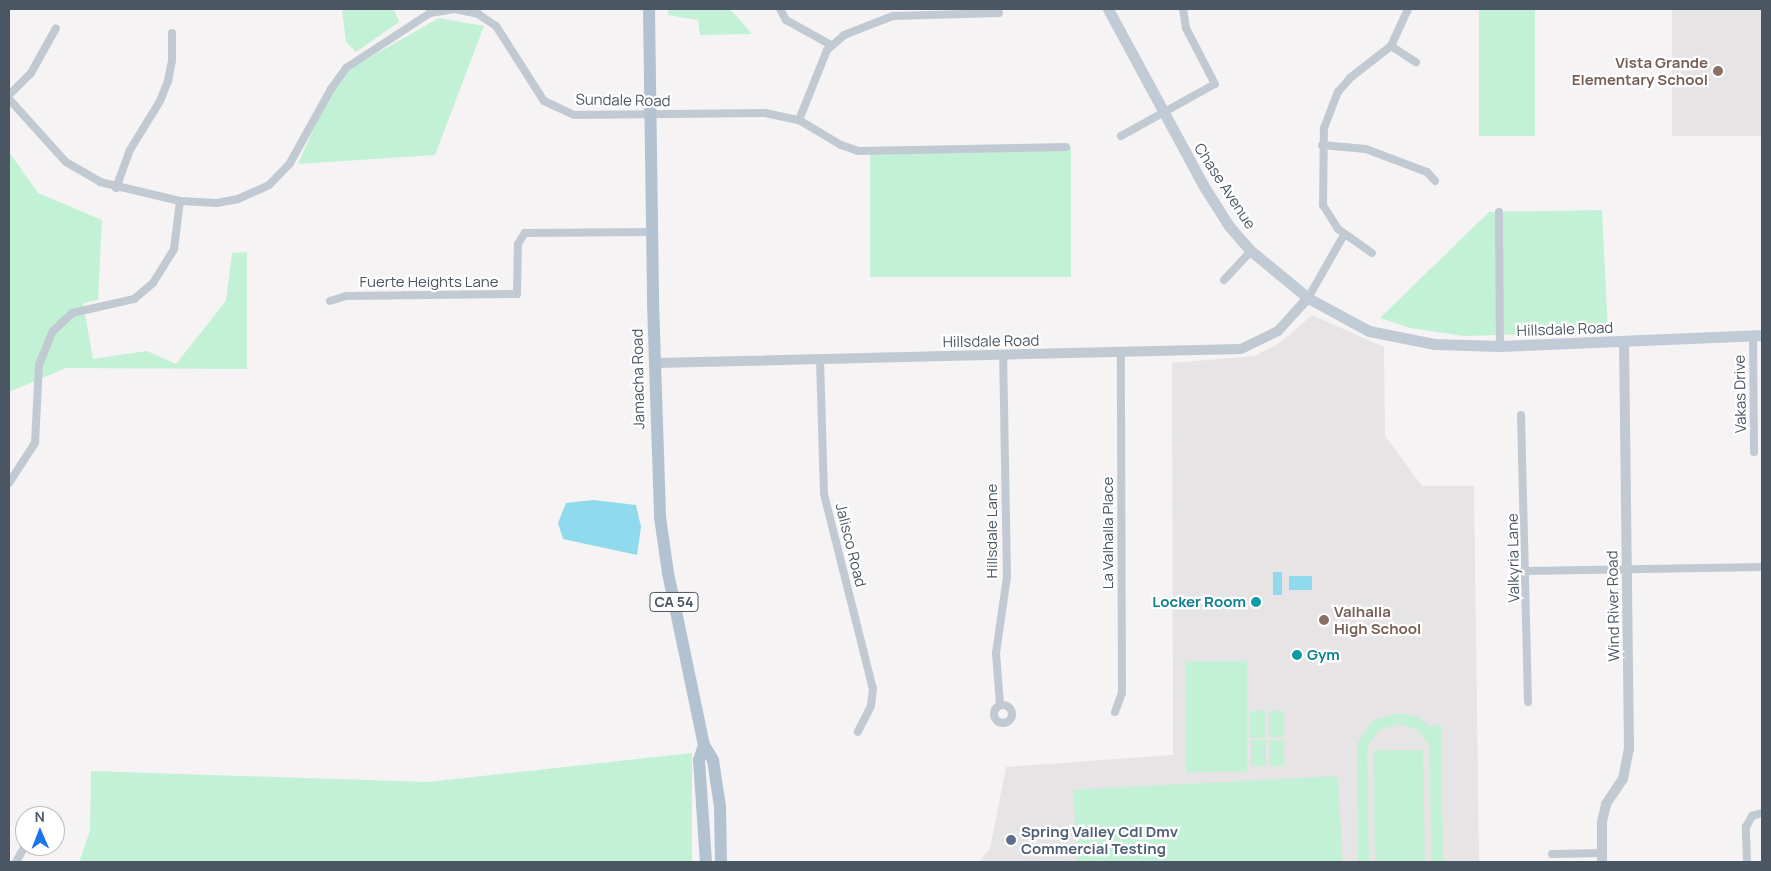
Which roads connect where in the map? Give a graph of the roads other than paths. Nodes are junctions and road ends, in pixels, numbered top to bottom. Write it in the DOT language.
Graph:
graph roads {
  1 [pos="649,9"];
  2 [pos="780,9"];
  3 [pos="1108,9"];
  4 [pos="1183,9"];
  5 [pos="1408,9"];
  6 [pos="999,13"];
  7 [pos="56,28"];
  8 [pos="172,33"];
  9 [pos="831,45"];
  10 [pos="1391,46"];
  11 [pos="1416,62"];
  12 [pos="9,95"];
  13 [pos="9,99"];
  14 [pos="1164,114"];
  15 [pos="650,115"];
  16 [pos="799,120"];
  17 [pos="1121,136"];
  18 [pos="1322,145"];
  19 [pos="1066,147"];
  20 [pos="1436,181"];
  21 [pos="116,188"];
  22 [pos="180,201"];
  23 [pos="1499,212"];
  24 [pos="653,232"];
  25 [pos="1344,234"];
  26 [pos="1251,251"];
  27 [pos="1372,253"];
  28 [pos="1224,280"];
  29 [pos="1308,298"];
  30 [pos="330,301"];
  31 [pos="1369,331"];
  32 [pos="1758,335"];
  33 [pos="1624,342"];
  34 [pos="1500,346"];
  35 [pos="1121,353"];
  36 [pos="1003,355"];
  37 [pos="820,360"];
  38 [pos="655,363"];
  39 [pos="1521,415"];
  40 [pos="1754,452"];
  41 [pos="9,483"];
  42 [pos="1762,567"];
  43 [pos="1628,569"];
  44 [pos="1527,571"];
  45 [pos="1528,702"];
  46 [pos="1000,705"];
  47 [pos="1115,712"];
  48 [pos="858,732"];
  49 [pos="704,745"];
  50 [pos="1762,813"];
  51 [pos="1552,854"];
  52 [pos="1602,858"];
  53 [pos="706,862"];
  54 [pos="721,862"];
  55 [pos="1746,862"];
  1 -- 15 [label="main road, Jamacha Road / CA 54"];
  2 -- 9 [label="street"];
  3 -- 14 [label="main road, Chase Avenue"];
  4 -- 14 [label="street"];
  5 -- 10 [label="street"];
  6 -- 9 [label="street"];
  7 -- 12 [label="street"];
  8 -- 21 [label="street"];
  9 -- 16 [label="street"];
  10 -- 11 [label="street"];
  10 -- 18 [label="street"];
  13 -- 21 [label="street, Sundale Road"];
  14 -- 17 [label="street"];
  14 -- 26 [label="main road, Chase Avenue"];
  15 -- 16 [label="street, Sundale Road"];
  15 -- 22 [label="street, Sundale Road"];
  15 -- 24 [label="main road, Jamacha Road / CA 54"];
  16 -- 19 [label="street, Sundale Road"];
  18 -- 20 [label="street"];
  18 -- 25 [label="street"];
  21 -- 22 [label="street, Sundale Road"];
  22 -- 41 [label="street"];
  23 -- 34 [label="street"];
  24 -- 30 [label="street, Fuerte Heights Lane"];
  24 -- 38 [label="main road, Jamacha Road / CA 54"];
  25 -- 27 [label="street"];
  25 -- 29 [label="street"];
  26 -- 28 [label="street"];
  26 -- 29 [label="main road, Chase Avenue"];
  29 -- 31 [label="main road, Chase Avenue"];
  29 -- 35 [label="street, Hillsdale Road"];
  31 -- 34 [label="main road, Hillsdale Road"];
  32 -- 33 [label="main road, Hillsdale Road"];
  32 -- 40 [label="street, Vakas Drive"];
  33 -- 34 [label="main road, Hillsdale Road"];
  33 -- 43 [label="street, Wind River Road"];
  35 -- 36 [label="street, Hillsdale Road"];
  35 -- 47 [label="street, La Valhalla Place"];
  36 -- 37 [label="street, Hillsdale Road"];
  36 -- 46 [label="street, Hillsdale Lane"];
  37 -- 38 [label="street, Hillsdale Road"];
  37 -- 48 [label="street, Jalisco Road"];
  38 -- 49 [label="main road, Jamacha Road / CA 54"];
  39 -- 44 [label="street, Valkyria Lane"];
  42 -- 43 [label="street"];
  43 -- 44 [label="street"];
  43 -- 52 [label="street, Wind River Road"];
  44 -- 45 [label="street, Valkyria Lane"];
  49 -- 53 [label="main road, Jamacha Road / CA 54"];
  49 -- 54 [label="main road, Jamacha Road / CA 54"];
  50 -- 55 [label="street"];
  51 -- 52 [label="street"];
}
